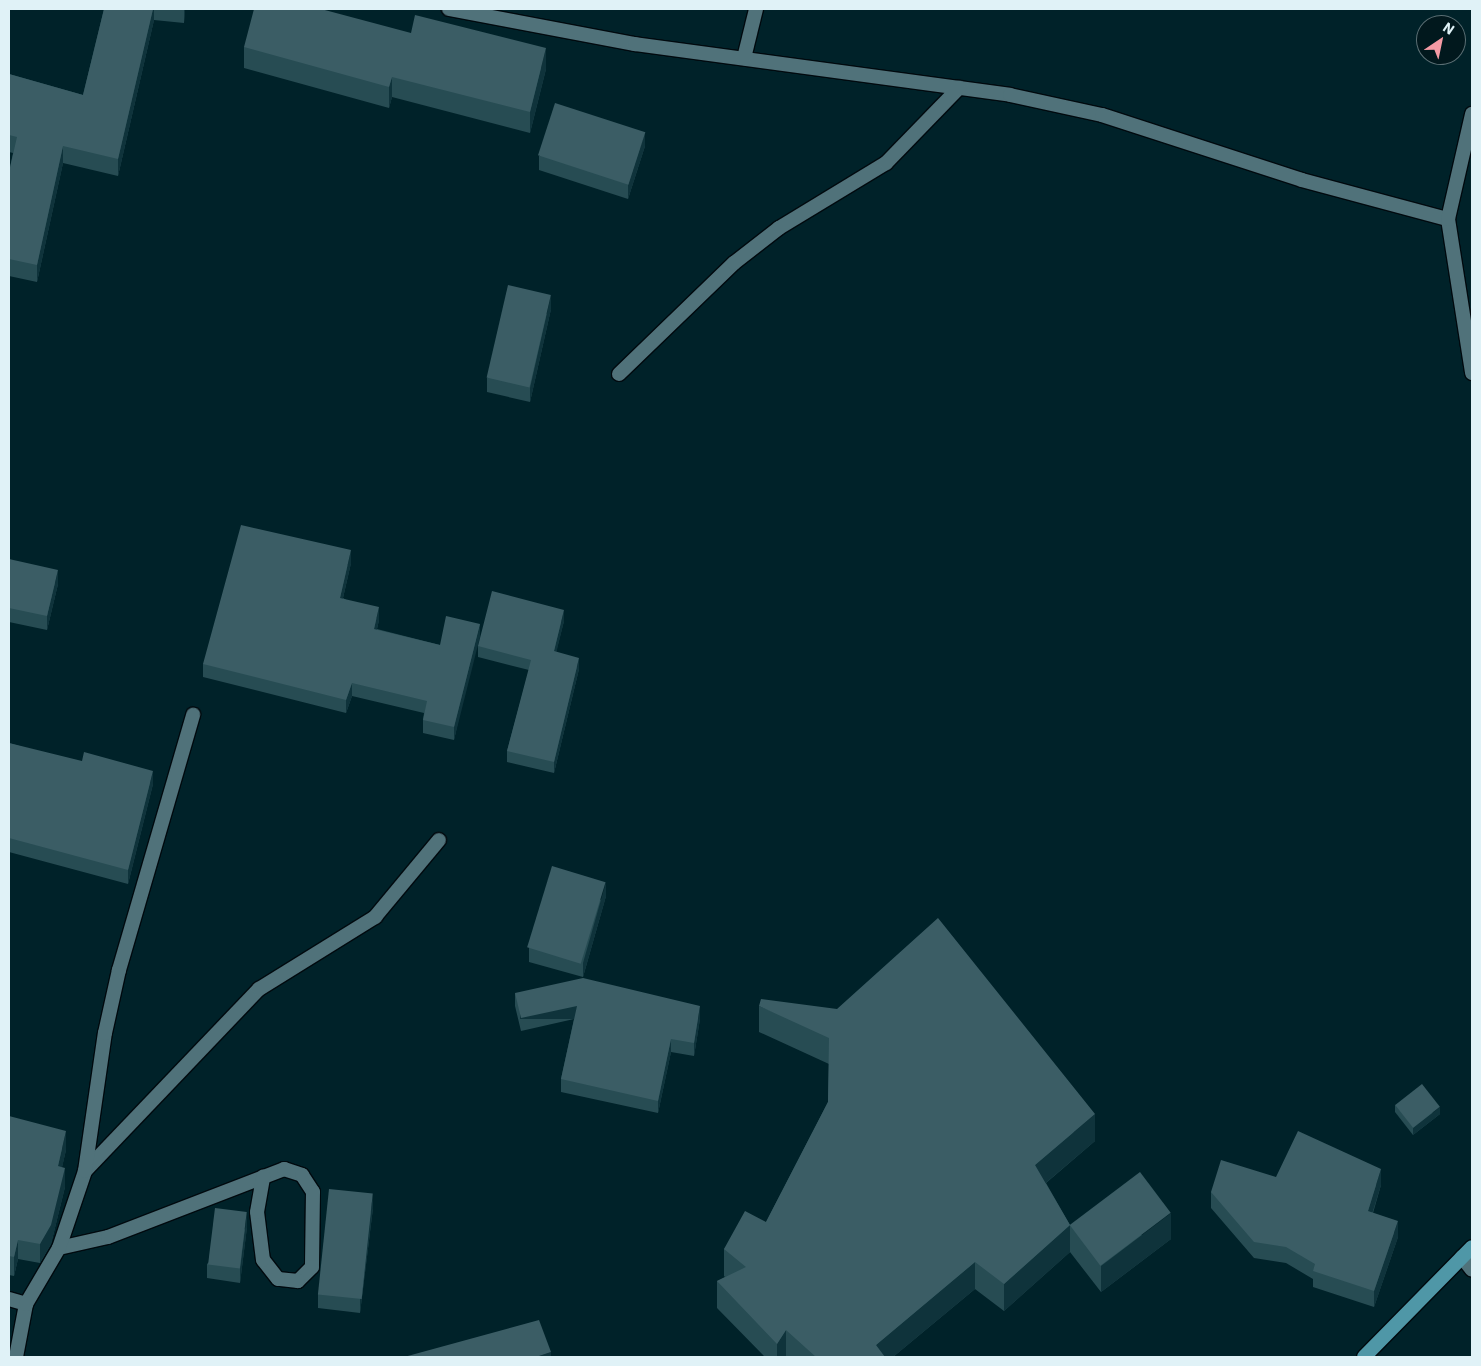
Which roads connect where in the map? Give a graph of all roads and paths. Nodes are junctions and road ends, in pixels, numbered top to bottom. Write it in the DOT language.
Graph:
graph roads {
  1 [pos="449,9"];
  2 [pos="756,9"];
  3 [pos="744,58"];
  4 [pos="959,88"];
  5 [pos="1472,114"];
  6 [pos="1448,219"];
  7 [pos="1472,373"];
  8 [pos="619,374"];
  9 [pos="193,715"];
  10 [pos="440,840"];
  11 [pos="85,1171"];
  12 [pos="263,1177"];
  13 [pos="1472,1247"];
  14 [pos="59,1248"];
  15 [pos="1462,1258"];
  16 [pos="1472,1270"];
  17 [pos="9,1299"];
  18 [pos="26,1304"];
  19 [pos="16,1357"];
  20 [pos="1364,1357"];
  1 -- 3 [label="street"];
  2 -- 3 [label="street"];
  3 -- 4 [label="street"];
  4 -- 6 [label="street"];
  4 -- 8 [label="street"];
  5 -- 6 [label="street"];
  6 -- 7 [label="street"];
  9 -- 11 [label="street"];
  10 -- 11 [label="street"];
  11 -- 14 [label="street"];
  12 -- 12 [label="street"];
  12 -- 14 [label="street"];
  13 -- 15 [label="main road"];
  14 -- 18 [label="street"];
  15 -- 16 [label="street"];
  15 -- 20 [label="main road"];
  17 -- 18 [label="street"];
  18 -- 19 [label="street"];
}
